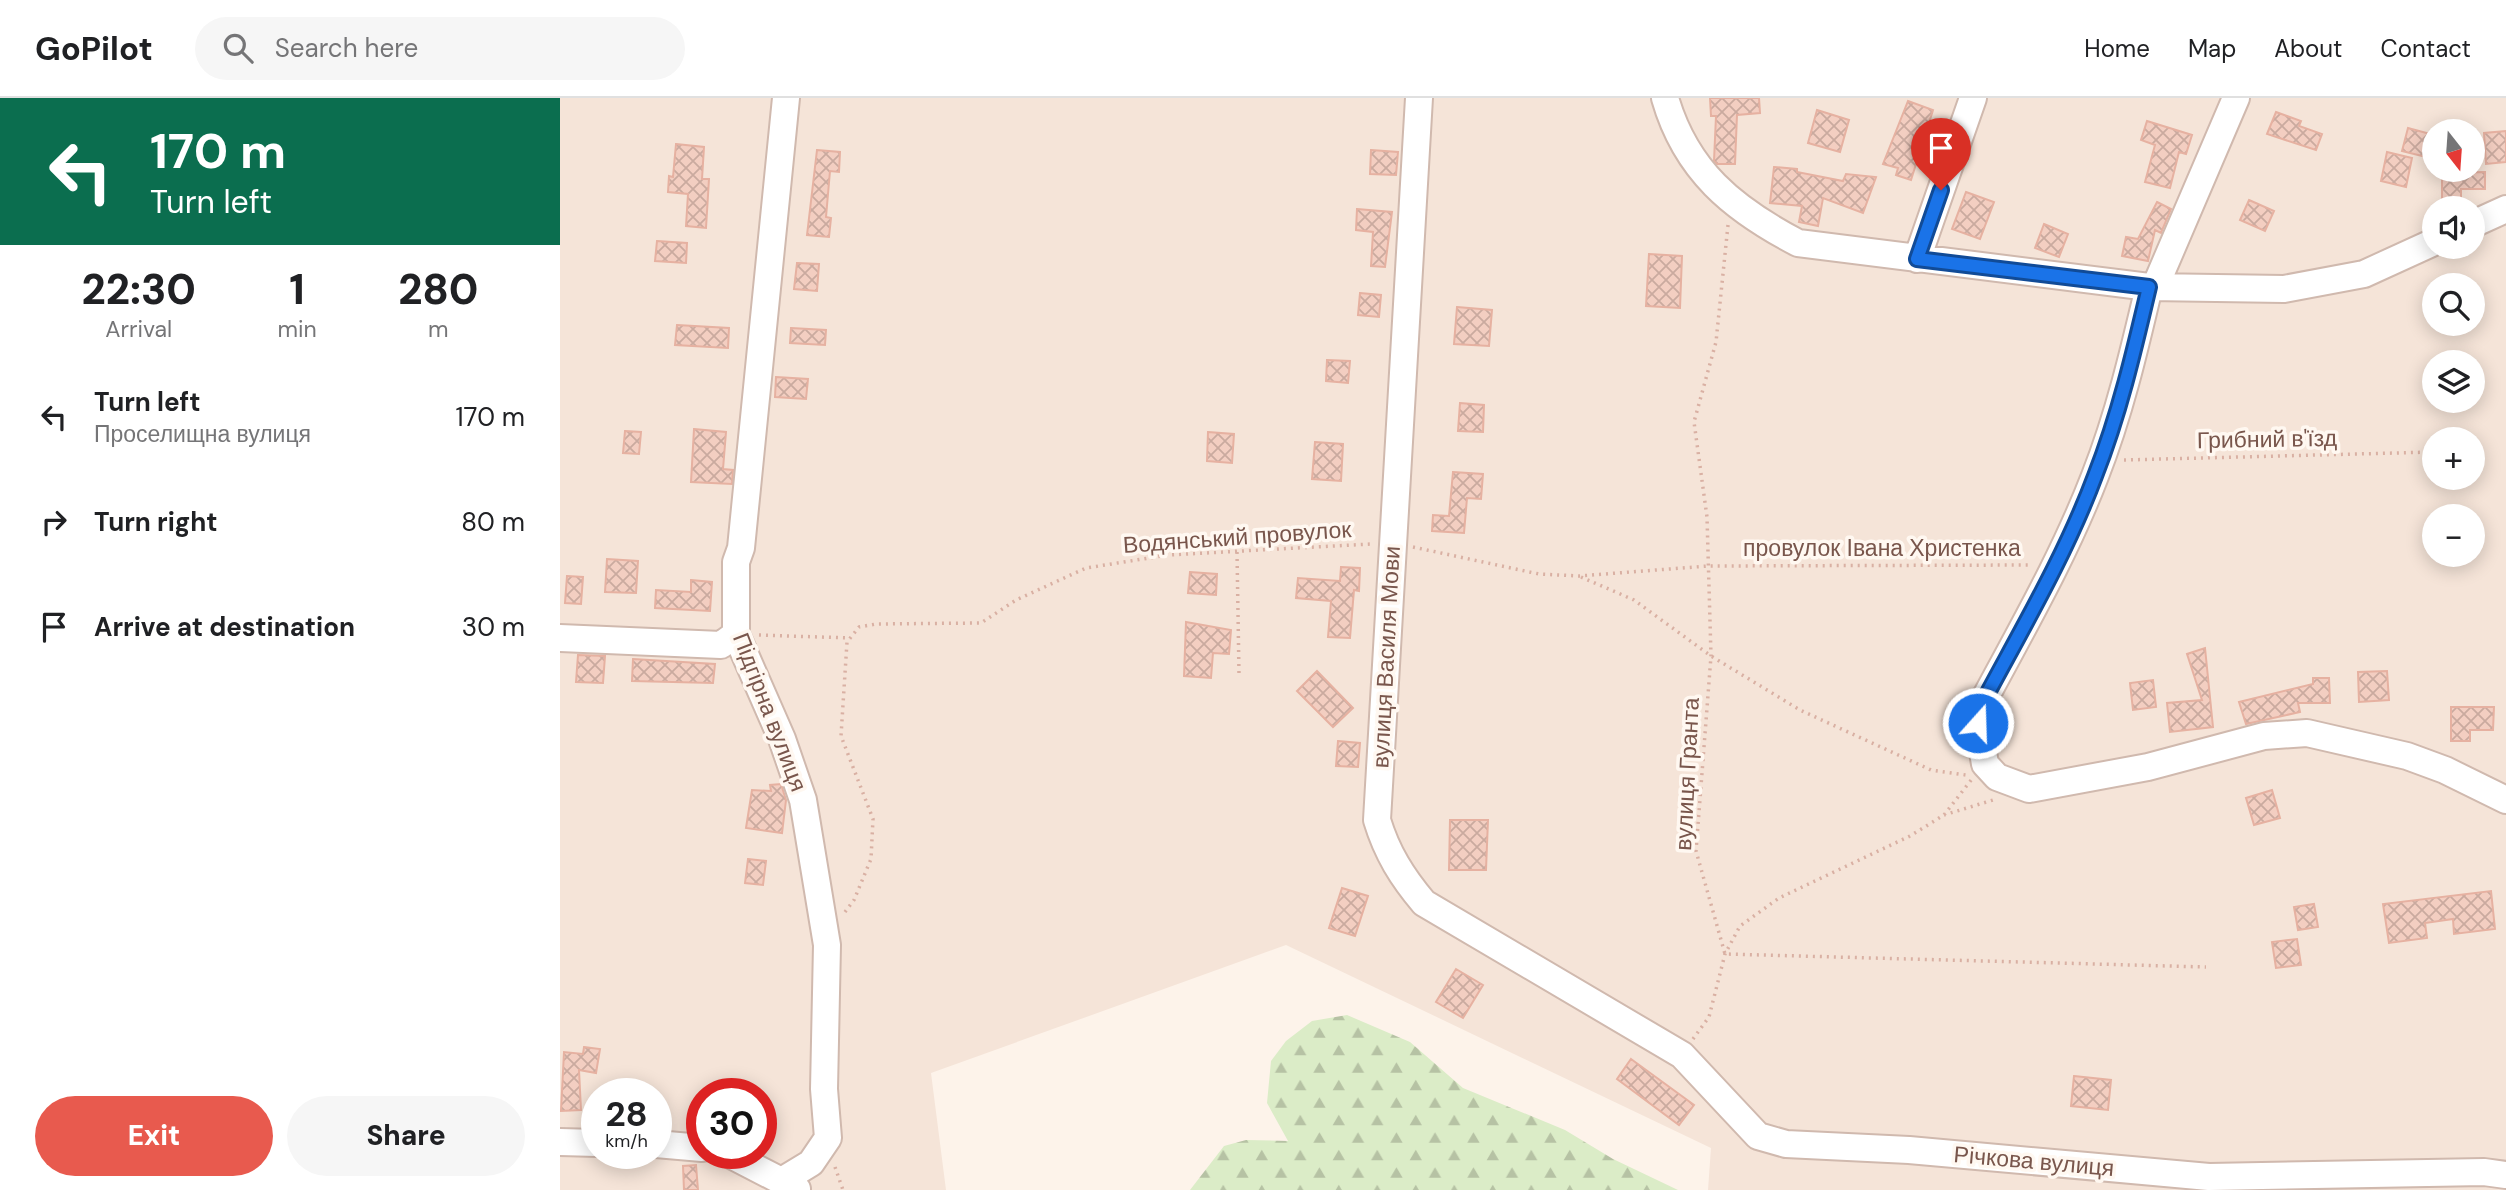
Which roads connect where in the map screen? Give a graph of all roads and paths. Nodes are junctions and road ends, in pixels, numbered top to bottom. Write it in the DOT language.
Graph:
graph roads {
  1 [pos="786,98"];
  2 [pos="1419,98"];
  3 [pos="1665,98"];
  4 [pos="1973,98"];
  5 [pos="2236,98"];
  6 [pos="1731,199"];
  7 [pos="2506,209"];
  8 [pos="2485,219"];
  9 [pos="2422,247"];
  10 [pos="1917,259"];
  11 [pos="2152,287"];
  12 [pos="2422,452"];
  13 [pos="2101,460"];
  14 [pos="1393,542"];
  15 [pos="1237,552"];
  16 [pos="2055,565"];
  17 [pos="1708,566"];
  18 [pos="1579,576"];
  19 [pos="736,634"];
  20 [pos="560,638"];
  21 [pos="850,638"];
  22 [pos="1711,656"];
  23 [pos="1239,674"];
  24 [pos="2029,789"];
  25 [pos="2506,800"];
  26 [pos="1944,815"];
  27 [pos="826,935"];
  28 [pos="1725,954"];
  29 [pos="2206,967"];
  30 [pos="1682,1055"];
  31 [pos="560,1142"];
  32 [pos="581,1143"];
  33 [pos="758,1169"];
  34 [pos="2506,1175"];
  35 [pos="790,1185"];
  1 -- 19 [label="street, Підгірна вулиця"];
  2 -- 14 [label="street, вулиця Василя Мови"];
  3 -- 6 [label="street"];
  4 -- 10 [label="street"];
  5 -- 11 [label="street"];
  6 -- 10 [label="street"];
  6 -- 17 [label="path, вулиця Гранта"];
  7 -- 8 [label="street"];
  9 -- 11 [label="street"];
  10 -- 11 [label="street"];
  11 -- 13 [label="street"];
  12 -- 13 [label="path, Грибний в'їзд"];
  13 -- 16 [label="street"];
  14 -- 15 [label="path, Водянський провулок"];
  14 -- 18 [label="path, Водянський провулок"];
  14 -- 30 [label="street, вулиця Василя Мови"];
  15 -- 21 [label="path, Водянський провулок"];
  15 -- 23 [label="path"];
  16 -- 17 [label="path, провулок Івана Христенка"];
  16 -- 24 [label="street"];
  17 -- 18 [label="path, Водянський провулок"];
  17 -- 22 [label="path, вулиця Гранта"];
  18 -- 22 [label="path"];
  19 -- 20 [label="street"];
  19 -- 21 [label="path"];
  19 -- 27 [label="street, Підгірна вулиця"];
  21 -- 27 [label="path"];
  22 -- 26 [label="path"];
  22 -- 28 [label="path, вулиця Гранта"];
  24 -- 25 [label="street"];
  24 -- 26 [label="path"];
  26 -- 28 [label="path"];
  27 -- 35 [label="street, Підгірна вулиця"];
  28 -- 29 [label="path"];
  28 -- 30 [label="path"];
  30 -- 34 [label="street, Річкова вулиця"];
  31 -- 32 [label="street"];
  33 -- 35 [label="street"];
}
